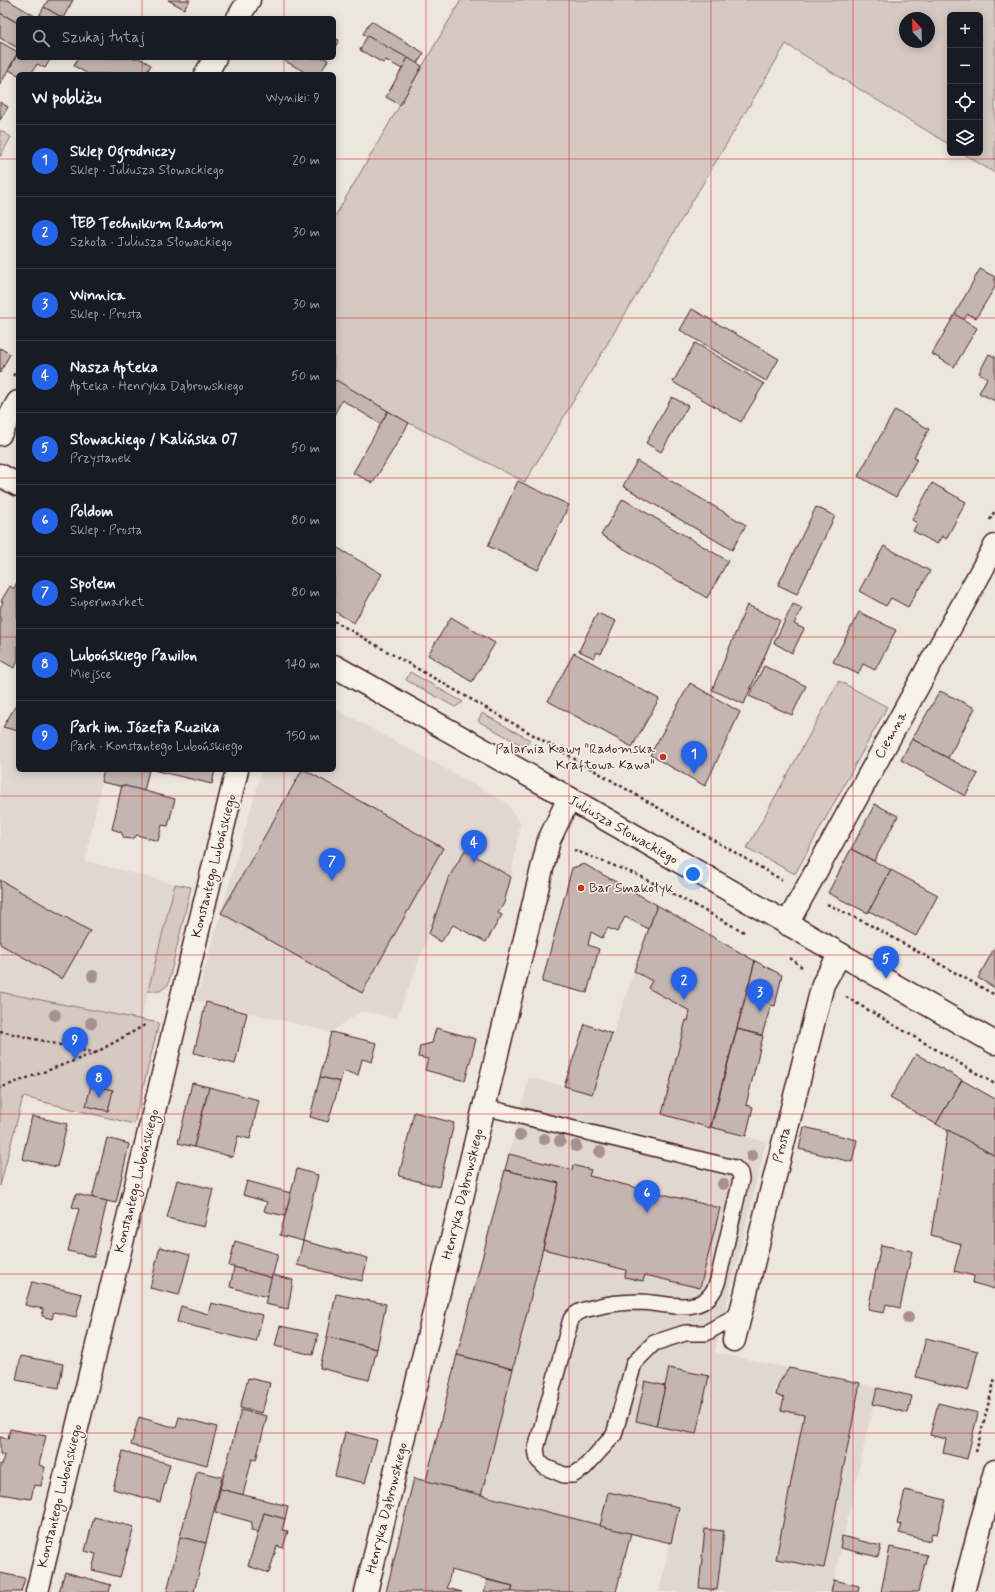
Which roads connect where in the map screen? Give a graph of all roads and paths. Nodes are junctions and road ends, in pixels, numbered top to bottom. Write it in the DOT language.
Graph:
graph roads {
  1 [pos="249,0"];
  2 [pos="239,16"];
  3 [pos="214,60"];
  4 [pos="207,72"];
  5 [pos="16,406"];
  6 [pos="0,434"];
  7 [pos="0,475"];
  8 [pos="16,484"];
  9 [pos="995,546"];
  10 [pos="336,622"];
  11 [pos="336,667"];
  12 [pos="237,772"];
  13 [pos="569,798"];
  14 [pos="806,892"];
  15 [pos="787,924"];
  16 [pos="840,954"];
  17 [pos="789,957"];
  18 [pos="824,984"];
  19 [pos="995,995"];
  20 [pos="0,1032"];
  21 [pos="995,1043"];
  22 [pos="995,1084"];
  23 [pos="0,1088"];
  24 [pos="484,1107"];
  25 [pos="739,1314"];
  26 [pos="734,1340"];
  27 [pos="995,1471"];
  28 [pos="37,1592"];
  29 [pos="366,1592"];
  30 [pos="963,1592"];
  1 -- 2 [label="street"];
  3 -- 4 [label="street"];
  5 -- 6 [label="street"];
  7 -- 8 [label="street"];
  9 -- 14 [label="street, Ciemna"];
  10 -- 14 [label="path"];
  11 -- 13 [label="street, Juliusza Słowackiego"];
  12 -- 28 [label="street, Konstantego Lubońskiego"];
  13 -- 15 [label="street, Juliusza Słowackiego"];
  13 -- 24 [label="street, Henryka Dąbrowskiego"];
  14 -- 15 [label="street, Ciemna"];
  14 -- 19 [label="path"];
  15 -- 16 [label="street, Juliusza Słowackiego"];
  16 -- 18 [label="street, Prosta"];
  16 -- 21 [label="street, Juliusza Słowackiego"];
  17 -- 18 [label="path"];
  18 -- 22 [label="path"];
  18 -- 25 [label="street, Prosta"];
  20 -- 23 [label="path"];
  24 -- 25 [label="lane"];
  24 -- 29 [label="street, Henryka Dąbrowskiego"];
  25 -- 26 [label="street, Prosta"];
  27 -- 30 [label="street"];
}
